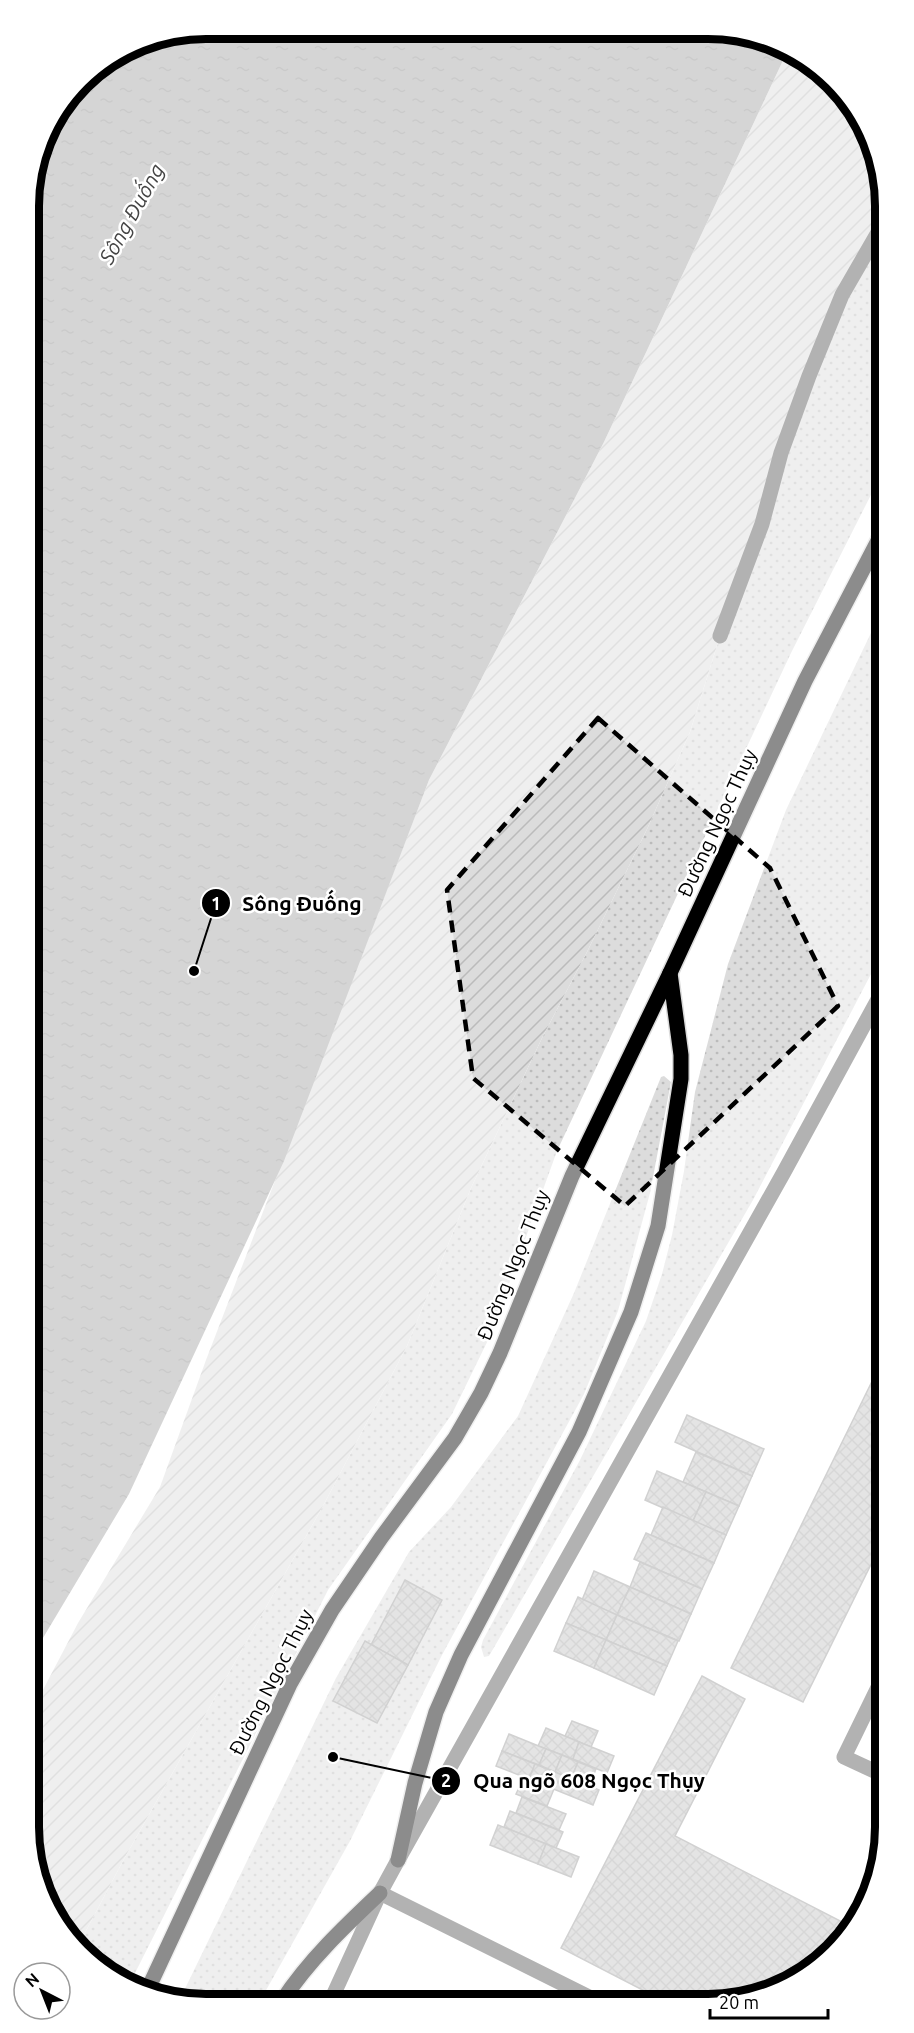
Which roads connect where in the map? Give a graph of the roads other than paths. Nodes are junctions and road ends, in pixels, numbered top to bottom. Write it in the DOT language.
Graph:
graph roads {
  1 [pos="875,238"];
  2 [pos="875,547"];
  3 [pos="720,636"];
  4 [pos="670,973"];
  5 [pos="875,1005"];
  6 [pos="875,1693"];
  7 [pos="875,1771"];
  8 [pos="398,1860"];
  9 [pos="380,1893"];
  10 [pos="150,1984"];
  11 [pos="286,1994"];
  12 [pos="334,1994"];
  13 [pos="583,1994"];
  1 -- 3 [label="street"];
  2 -- 4 [label="main road, Đường Ngọc Thụy"];
  4 -- 8 [label="main road"];
  4 -- 10 [label="main road, Đường Ngọc Thụy"];
  5 -- 8 [label="street"];
  6 -- 7 [label="street"];
  8 -- 9 [label="street"];
  9 -- 11 [label="main road"];
  9 -- 12 [label="street"];
  9 -- 13 [label="street"];
}
